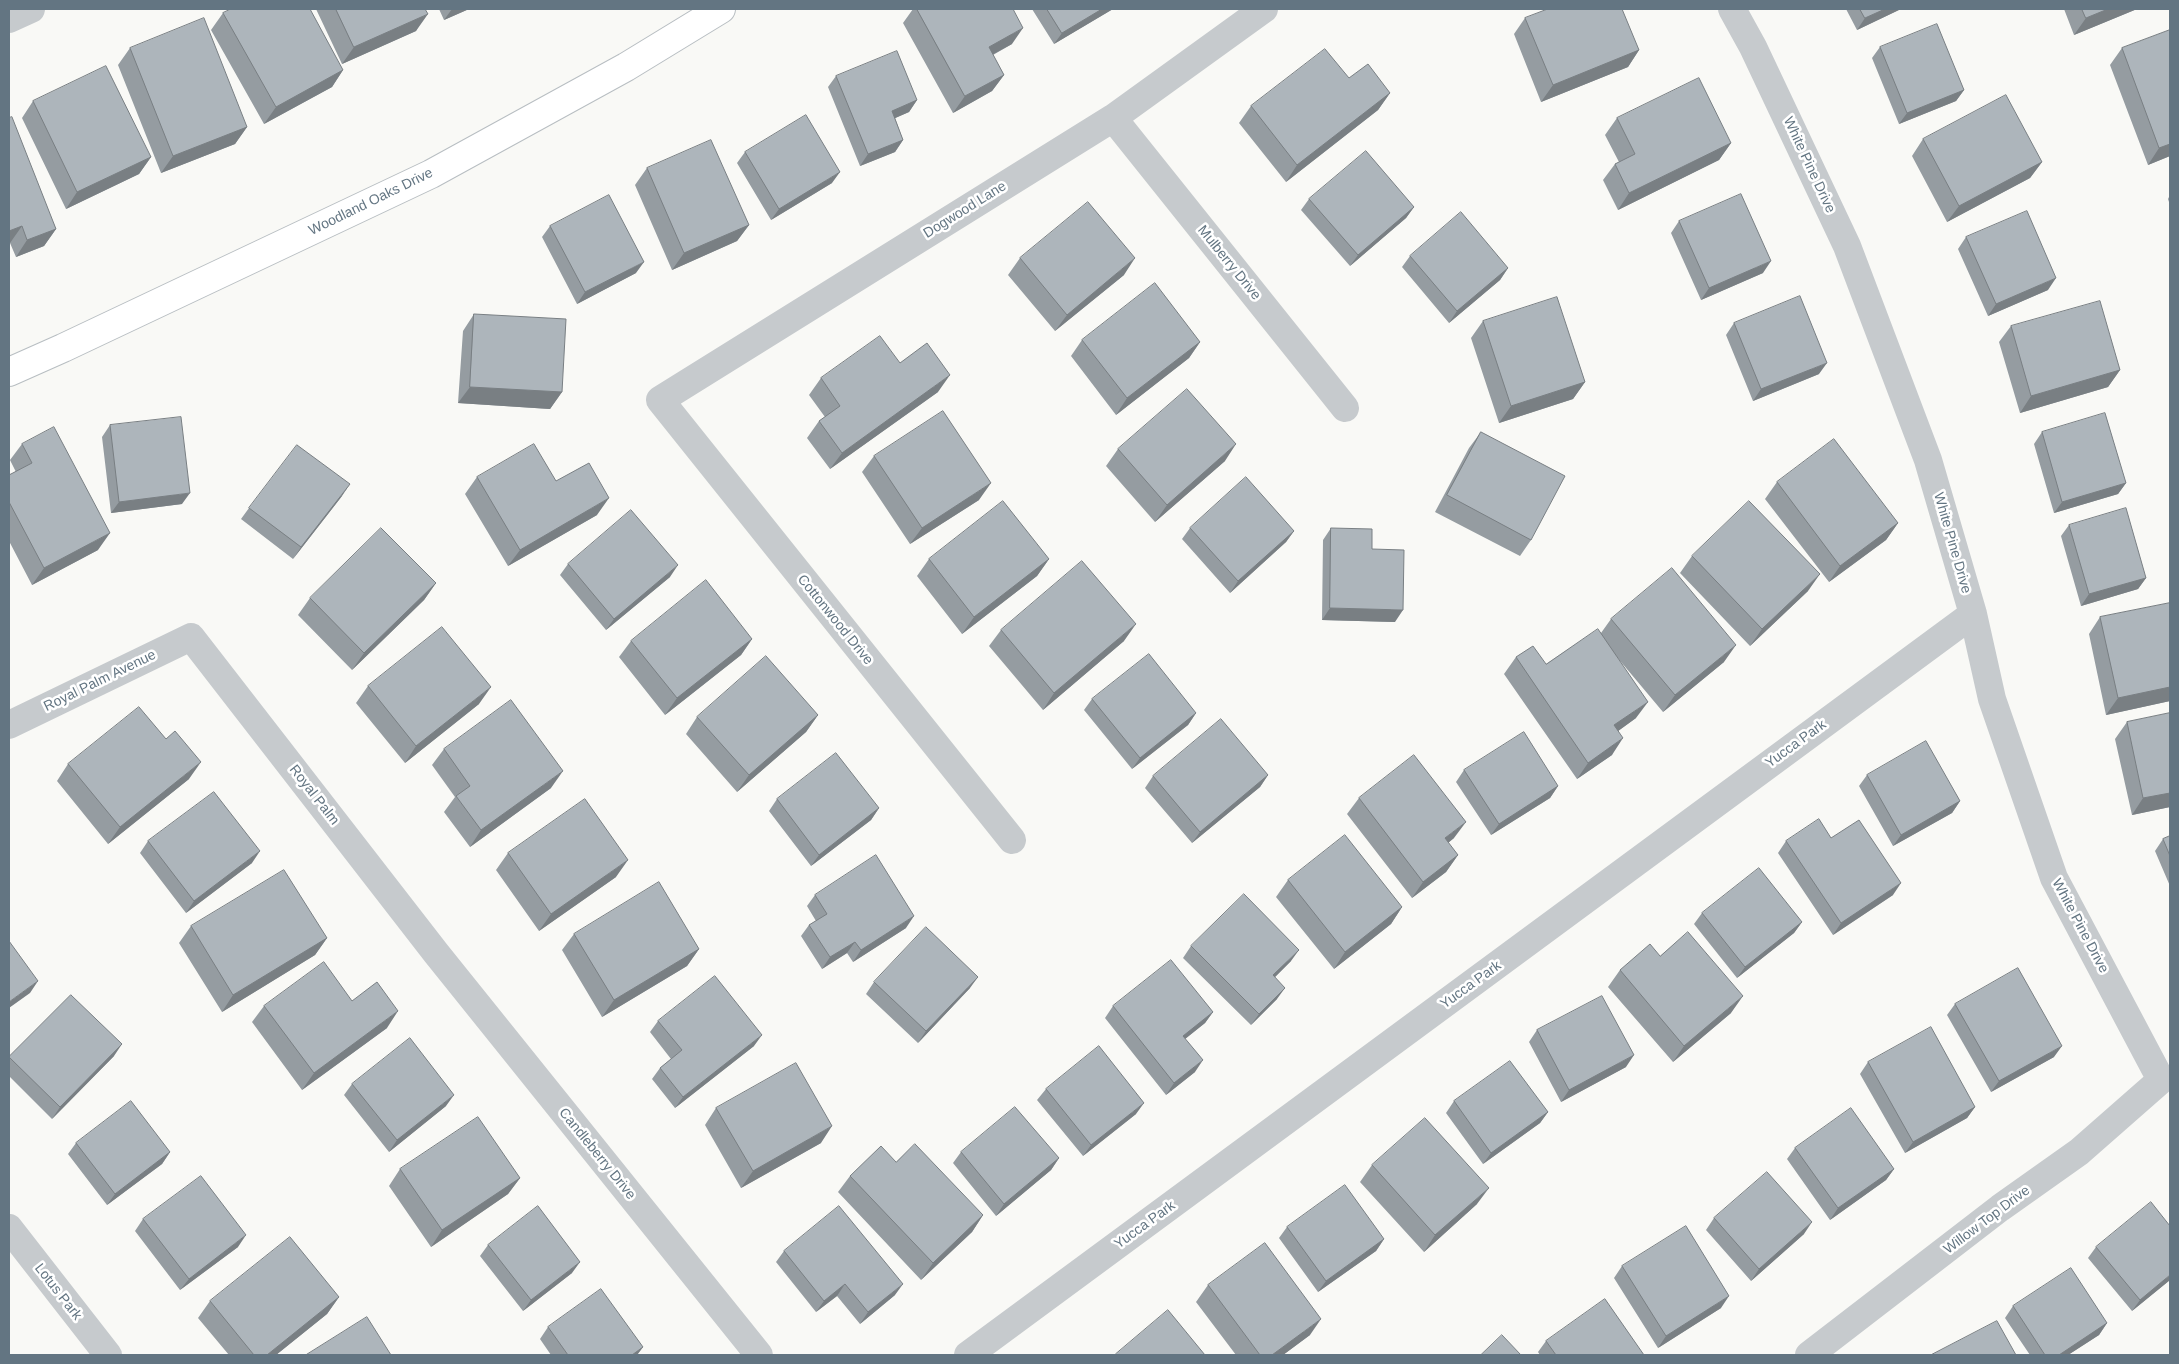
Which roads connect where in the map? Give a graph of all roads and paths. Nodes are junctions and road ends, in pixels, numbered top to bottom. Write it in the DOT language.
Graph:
graph roads {
  1 [pos="31,9"];
  2 [pos="721,9"];
  3 [pos="1264,9"];
  4 [pos="1732,9"];
  5 [pos="9,19"];
  6 [pos="1113,118"];
  7 [pos="9,372"];
  8 [pos="660,400"];
  9 [pos="1345,408"];
  10 [pos="1973,614"];
  11 [pos="191,637"];
  12 [pos="9,725"];
  13 [pos="1012,840"];
  14 [pos="436,953"];
  15 [pos="2161,1080"];
  16 [pos="9,1228"];
  17 [pos="108,1355"];
  18 [pos="759,1355"];
  19 [pos="968,1355"];
  20 [pos="1809,1355"];
  1 -- 5 [label="street"];
  2 -- 7 [label="street, Woodland Oaks Drive"];
  3 -- 6 [label="street, Dogwood Lane"];
  4 -- 10 [label="street, White Pine Drive"];
  6 -- 8 [label="street, Dogwood Lane"];
  6 -- 9 [label="street, Mulberry Drive"];
  8 -- 13 [label="street, Cottonwood Drive"];
  10 -- 15 [label="street, White Pine Drive"];
  10 -- 19 [label="street, Yucca Park"];
  11 -- 12 [label="street, Royal Palm Avenue"];
  11 -- 14 [label="street, Royal Palm"];
  14 -- 18 [label="street, Candleberry Drive"];
  15 -- 20 [label="street, Willow Top Drive"];
  16 -- 17 [label="street, Lotus Park"];
}
